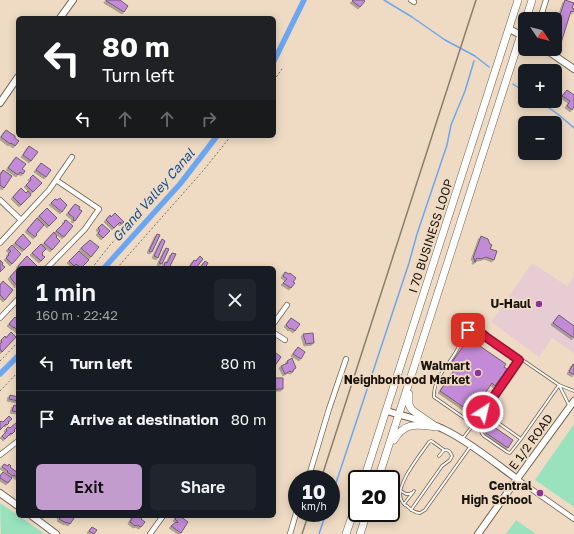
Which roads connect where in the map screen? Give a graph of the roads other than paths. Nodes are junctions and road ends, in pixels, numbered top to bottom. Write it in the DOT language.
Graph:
graph roads {
  1 [pos="73,0"];
  2 [pos="518,0"];
  3 [pos="532,0"];
  4 [pos="546,0"];
  5 [pos="528,12"];
  6 [pos="542,12"];
  7 [pos="61,16"];
  8 [pos="509,29"];
  9 [pos="518,34"];
  10 [pos="518,51"];
  11 [pos="555,56"];
  12 [pos="574,69"];
  13 [pos="16,80"];
  14 [pos="0,103"];
  15 [pos="72,157"];
  16 [pos="56,180"];
  17 [pos="0,200"];
  18 [pos="21,220"];
  19 [pos="0,243"];
  20 [pos="50,266"];
  21 [pos="16,301"];
  22 [pos="286,306"];
  23 [pos="0,318"];
  24 [pos="276,320"];
  25 [pos="276,334"];
  26 [pos="285,340"];
  27 [pos="346,359"];
  28 [pos="519,360"];
  29 [pos="416,361"];
  30 [pos="559,384"];
  31 [pos="574,391"];
  32 [pos="574,402"];
  33 [pos="570,407"];
  34 [pos="387,411"];
  35 [pos="483,412"];
  36 [pos="399,414"];
  37 [pos="492,418"];
  38 [pos="473,424"];
  39 [pos="437,427"];
  40 [pos="480,429"];
  41 [pos="521,439"];
  42 [pos="462,440"];
  43 [pos="16,443"];
  44 [pos="470,446"];
  45 [pos="444,450"];
  46 [pos="0,455"];
  47 [pos="438,456"];
  48 [pos="311,470"];
  49 [pos="367,470"];
  50 [pos="381,470"];
  51 [pos="381,470"];
  52 [pos="517,479"];
  53 [pos="401,491"];
  54 [pos="0,493"];
  55 [pos="404,504"];
  56 [pos="16,505"];
  57 [pos="411,510"];
  58 [pos="35,518"];
  59 [pos="162,518"];
  60 [pos="574,519"];
  61 [pos="294,522"];
  62 [pos="350,522"];
  63 [pos="364,522"];
  64 [pos="54,533"];
  65 [pos="150,534"];
  66 [pos="290,534"];
  67 [pos="346,534"];
  68 [pos="360,534"];
  69 [pos="478,534"];
  1 -- 7 [label="main road"];
  2 -- 8 [label="main road, I 70 BUSINESS LOOP"];
  3 -- 5 [label="main road"];
  4 -- 6 [label="street"];
  8 -- 9 [label="main road"];
  8 -- 34 [label="main road, I 70 BUSINESS LOOP"];
  10 -- 29 [label="main road, I 70 BUSINESS LOOP"];
  11 -- 12 [label="main road"];
  13 -- 14 [label="main road"];
  15 -- 16 [label="street"];
  16 -- 18 [label="street"];
  16 -- 20 [label="street"];
  17 -- 18 [label="street"];
  18 -- 19 [label="street"];
  21 -- 23 [label="street"];
  22 -- 24 [label="street"];
  25 -- 26 [label="street"];
  27 -- 48 [label="street"];
  28 -- 30 [label="lane"];
  28 -- 35 [label="lane"];
  28 -- 38 [label="lane"];
  29 -- 36 [label="main road, I 70 BUSINESS LOOP"];
  29 -- 39 [label="main road"];
  30 -- 31 [label="lane"];
  30 -- 33 [label="lane"];
  30 -- 41 [label="lane"];
  32 -- 33 [label="main road, E 1/2 ROAD"];
  33 -- 52 [label="main road, E 1/2 ROAD"];
  34 -- 36 [label="main road"];
  34 -- 49 [label="main road, I 70 BUSINESS LOOP"];
  35 -- 37 [label="lane"];
  35 -- 38 [label="lane"];
  36 -- 39 [label="main road"];
  36 -- 50 [label="main road, I 70 BUSINESS LOOP"];
  37 -- 40 [label="lane"];
  37 -- 41 [label="lane"];
  38 -- 40 [label="lane"];
  38 -- 42 [label="lane"];
  39 -- 42 [label="main road"];
  39 -- 51 [label="main road"];
  40 -- 41 [label="lane"];
  42 -- 44 [label="main road"];
  43 -- 46 [label="street"];
  44 -- 52 [label="main road"];
  44 -- 57 [label="lane"];
  45 -- 47 [label="lane"];
  45 -- 53 [label="lane"];
  45 -- 57 [label="lane"];
  52 -- 60 [label="street"];
  52 -- 69 [label="main road, E 1/2 ROAD"];
  53 -- 55 [label="lane"];
  53 -- 55 [label="lane"];
  54 -- 56 [label="main road"];
  55 -- 57 [label="lane"];
  58 -- 64 [label="main road"];
  59 -- 65 [label="street"];
  61 -- 66 [label="street"];
  62 -- 67 [label="main road"];
  63 -- 68 [label="main road"];
}
